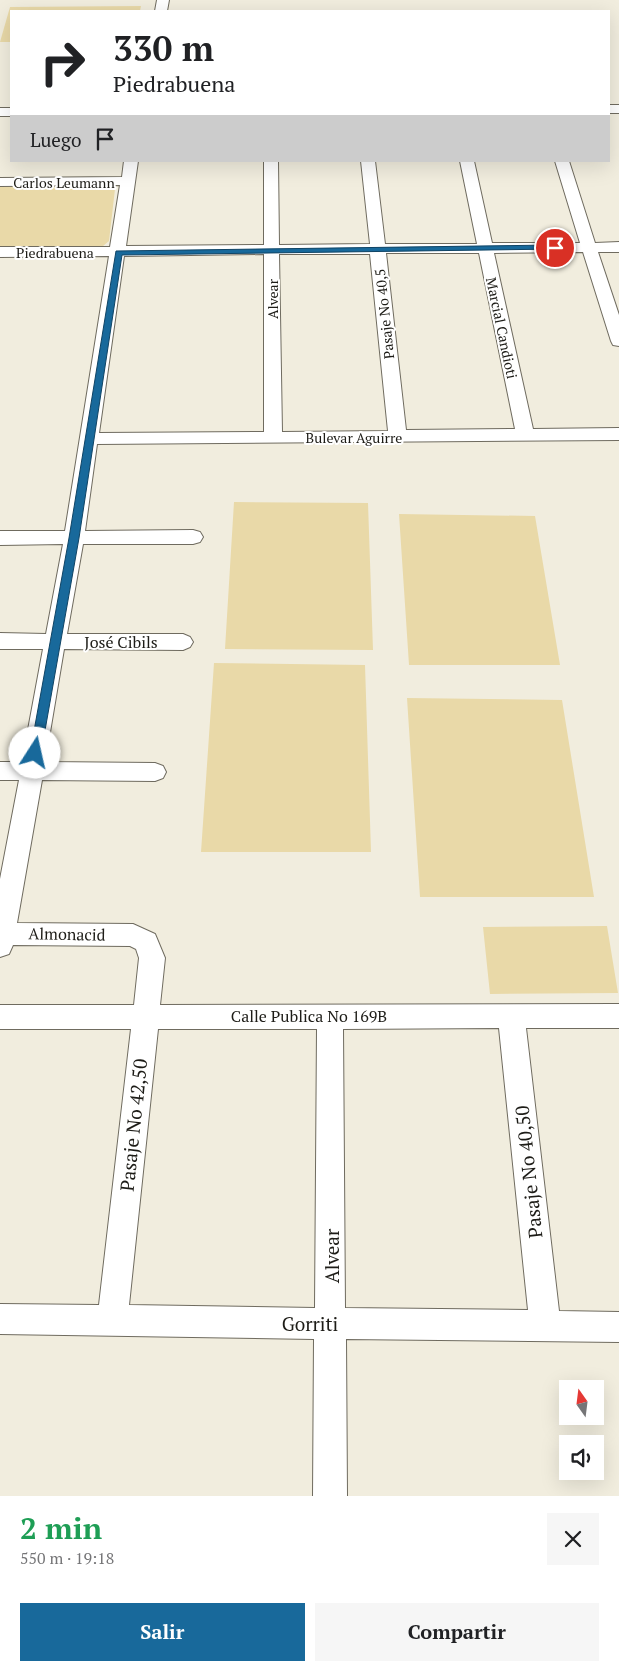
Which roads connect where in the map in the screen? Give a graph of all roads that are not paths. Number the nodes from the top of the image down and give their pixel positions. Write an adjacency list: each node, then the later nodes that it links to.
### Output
1 (131, 162): 6 (street)
2 (271, 162): 12 (street, Alvear)
3 (368, 162): 11 (street, Pasaje No 40,5)
4 (467, 162): 9 (street, Marcial Candioti)
5 (562, 162): 10 (street)
6 (128, 181): 7 (street, Carlos Leumann); 14 (street)
7 (0, 182)
8 (619, 247): 10 (street, Piedrabuena)
9 (486, 248): 10 (street, Piedrabuena); 11 (street, Piedrabuena); 17 (street, Marcial Candioti)
10 (590, 248): 15 (street)
11 (377, 250): 12 (street, Piedrabuena); 18 (street, Pasaje No 40,5)
12 (272, 251): 14 (street, Piedrabuena); 19 (street, Alvear)
13 (0, 252): 14 (street, Piedrabuena)
14 (119, 252): 20 (street)
15 (619, 341)
16 (619, 434): 17 (street, Bulevar Aguirre)
17 (525, 435): 18 (street, Bulevar Aguirre)
18 (398, 436): 19 (street, Bulevar Aguirre)
19 (272, 437): 20 (street, Bulevar Aguirre)
20 (89, 439): 23 (street)
21 (193, 537): 23 (street)
22 (0, 538): 23 (street)
23 (74, 538): 25 (street)
24 (0, 641): 25 (street, José Cibils)
25 (56, 641): 26 (street, José Cibils); 28 (street)
26 (183, 642)
27 (0, 771): 28 (street)
28 (32, 771): 29 (street); 31 (street)
29 (155, 772)
30 (133, 935): 31 (street, Almonacid); 32 (street, Pasaje No 42,50)
31 (1, 938)
32 (144, 1016): 33 (street, Calle Publica No 169B); 36 (street, Calle Publica No 169B); 38 (street, Pasaje No 42,50)
33 (330, 1016): 34 (street, Calle Publica No 169B); 39 (street, Alvear)
34 (511, 1016): 35 (street, Calle Publica No 169B); 41 (street, Pasaje No 40,50)
35 (619, 1016)
36 (0, 1017)
37 (0, 1319): 38 (street, Gorriti)
38 (112, 1322): 39 (street, Gorriti)
39 (332, 1322): 41 (street, Gorriti); 42 (street, Alvear)
40 (619, 1327): 41 (street, Gorriti)
41 (545, 1328)
42 (330, 1496)

